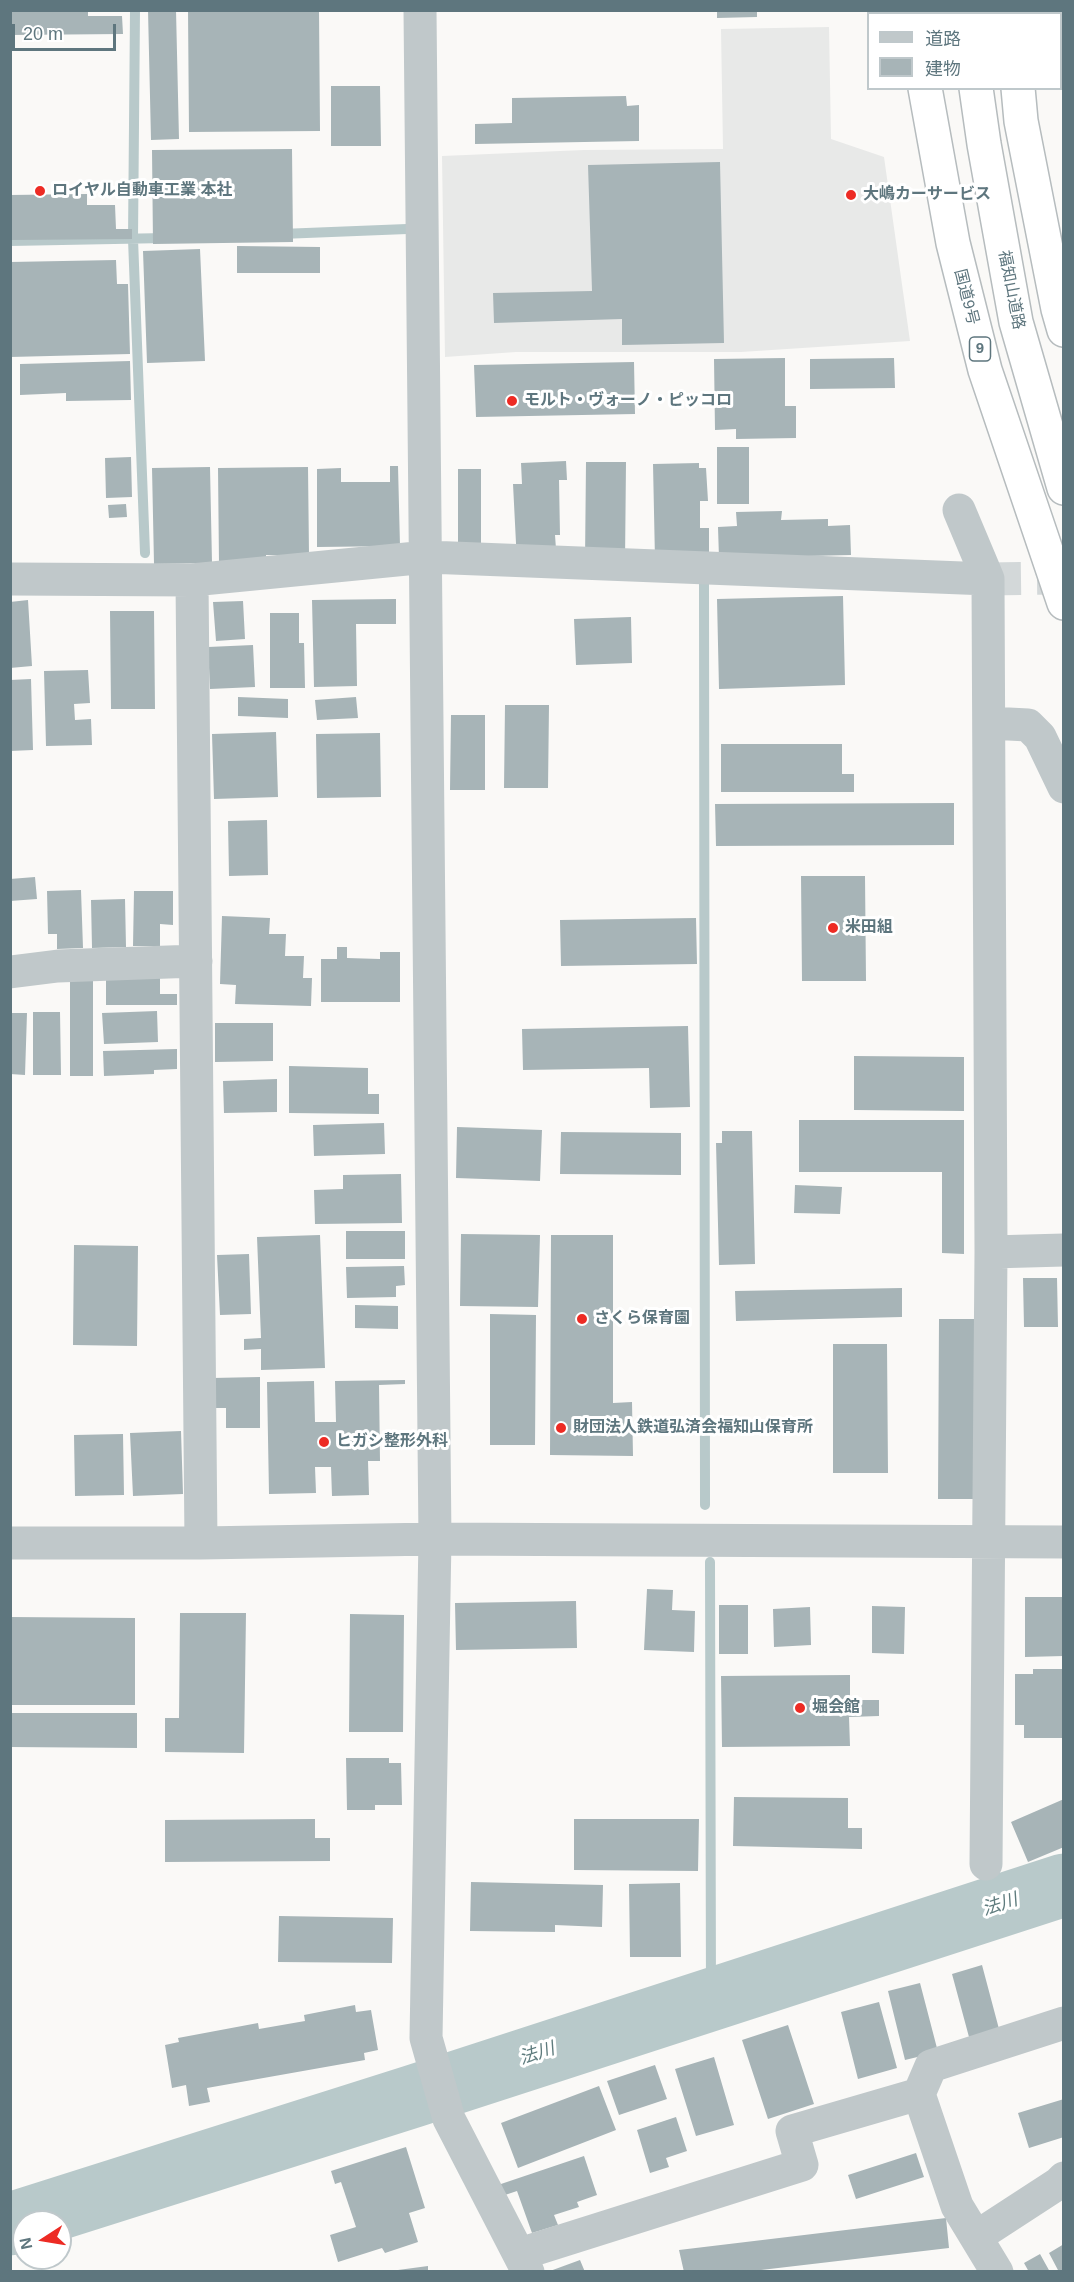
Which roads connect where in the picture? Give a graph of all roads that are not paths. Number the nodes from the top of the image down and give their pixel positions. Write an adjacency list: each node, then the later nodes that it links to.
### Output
1 (420, 10): 10 (street)
2 (1062, 19): 3 (highway)
3 (1064, 37)
4 (925, 90): 14 (highway, 国道9号 / 9)
5 (976, 90): 8 (highway, 福知山道路)
6 (1018, 90): 7 (highway)
7 (1064, 330)
8 (1064, 488)
9 (959, 510): 12 (street)
10 (427, 557): 12 (street); 13 (street); 21 (street)
11 (10, 579): 13 (street)
12 (987, 579): 15 (street)
13 (192, 580): 17 (street)
14 (1064, 603)
15 (989, 723): 16 (street); 20 (street)
16 (1064, 787)
17 (196, 961): 18 (street); 25 (street)
18 (10, 972)
19 (1064, 1250): 20 (street)
20 (991, 1252): 22 (street)
21 (435, 1539): 22 (street); 25 (street); 31 (street)
22 (988, 1541): 23 (street); 26 (street)
23 (1064, 1542)
24 (10, 1543): 25 (street)
25 (201, 1543)
26 (986, 1864)
27 (1064, 2023): 28 (street)
28 (919, 2094): 30 (street); 31 (street)
29 (1064, 2178): 30 (street)
30 (976, 2237): 32 (street)
31 (524, 2263)
32 (997, 2271)

